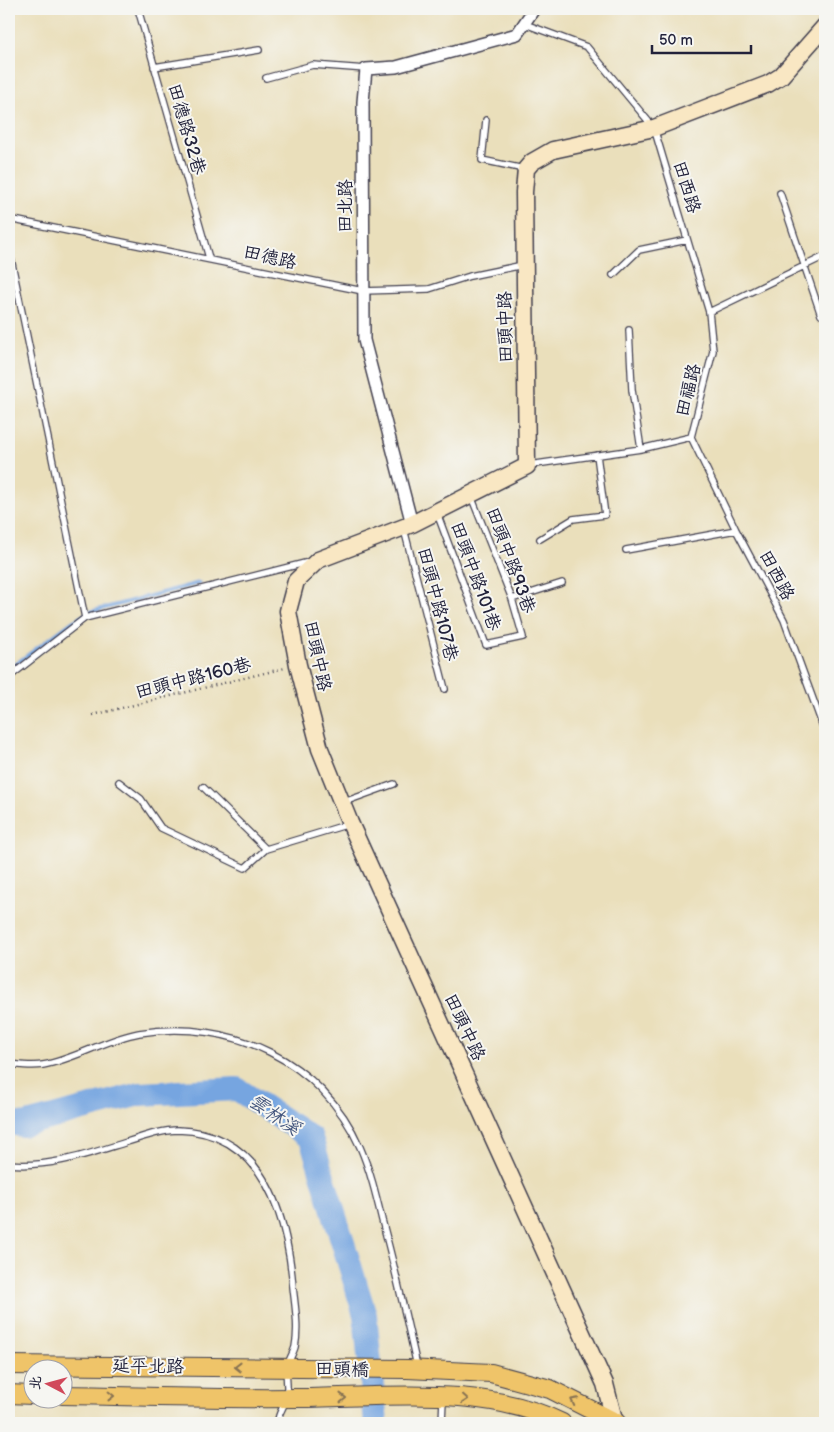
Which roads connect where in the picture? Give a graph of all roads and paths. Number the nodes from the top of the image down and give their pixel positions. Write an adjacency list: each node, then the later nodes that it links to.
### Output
1 (138, 9): 6 (lane, 田德路32巷)
2 (534, 9): 3 (street)
3 (525, 24): 7 (street); 10 (lane)
4 (825, 26): 10 (street)
5 (259, 50): 6 (lane)
6 (154, 67): 17 (lane, 田德路32巷)
7 (366, 69): 8 (lane); 21 (street, 田北路)
8 (266, 78)
9 (486, 120): 11 (lane)
10 (654, 128): 11 (street); 14 (lane, 田西路)
11 (526, 169): 18 (street, 田頭中路)
12 (780, 193): 19 (lane)
13 (9, 218): 17 (lane, 田德路)
14 (687, 240): 20 (lane); 22 (lane, 田西路)
15 (9, 249): 38 (lane)
16 (825, 256): 19 (lane)
17 (209, 258): 21 (lane, 田德路)
18 (525, 265): 21 (lane, 田德路); 28 (street, 田頭中路)
19 (804, 265): 22 (lane); 23 (lane)
20 (613, 274)
21 (363, 291): 31 (street, 田北路)
22 (709, 312): 25 (lane, 田福路)
23 (821, 314)
24 (629, 330): 26 (lane)
25 (691, 437): 26 (lane, 田福路); 32 (lane, 田西路)
26 (641, 449): 27 (lane, 田福路)
27 (597, 455): 28 (lane, 田福路); 33 (lane)
28 (527, 466): 29 (street, 田頭中路)
29 (470, 494): 30 (street, 田頭中路); 37 (lane, 田頭中路93巷)
30 (436, 511): 31 (street, 田頭中路); 39 (lane, 田頭中路101巷)
31 (408, 525): 35 (street, 田頭中路); 42 (lane, 田頭中路107巷)
32 (736, 530): 34 (lane); 44 (lane, 田西路)
33 (540, 539)
34 (626, 550)
35 (318, 560): 38 (lane); 40 (street, 田頭中路)
36 (562, 583): 37 (lane)
37 (512, 598): 39 (lane, 田頭中路93巷)
38 (85, 618): 41 (lane)
39 (522, 637)
40 (298, 665): 43 (path, 田頭中路160巷); 48 (street, 田頭中路)
41 (9, 677)
42 (445, 689)
43 (93, 715)
44 (825, 732)
45 (119, 782): 50 (lane)
46 (394, 784): 48 (lane)
47 (202, 787): 50 (lane)
48 (342, 802): 49 (street, 田頭中路)
49 (350, 823): 50 (lane); 61 (street, 田頭中路)
50 (266, 849)
51 (9, 1064): 55 (lane)
52 (9, 1164): 54 (lane)
53 (9, 1365): 54 (main road, 延平北路, one-way to 53)
54 (287, 1368): 55 (main road, 田頭橋); 60 (lane)
55 (418, 1370): 61 (main road, one-way to 55)
56 (9, 1394): 57 (main road)
57 (22, 1395)
58 (72, 1395): 60 (main road, 延平北路, one-way to 60)
59 (444, 1397): 60 (main road, 田頭橋, one-way to 59); 63 (lane); 64 (main road, one-way to 64)
60 (290, 1398): 62 (lane)
61 (616, 1422)
62 (278, 1423)
63 (442, 1423)
64 (562, 1423)

